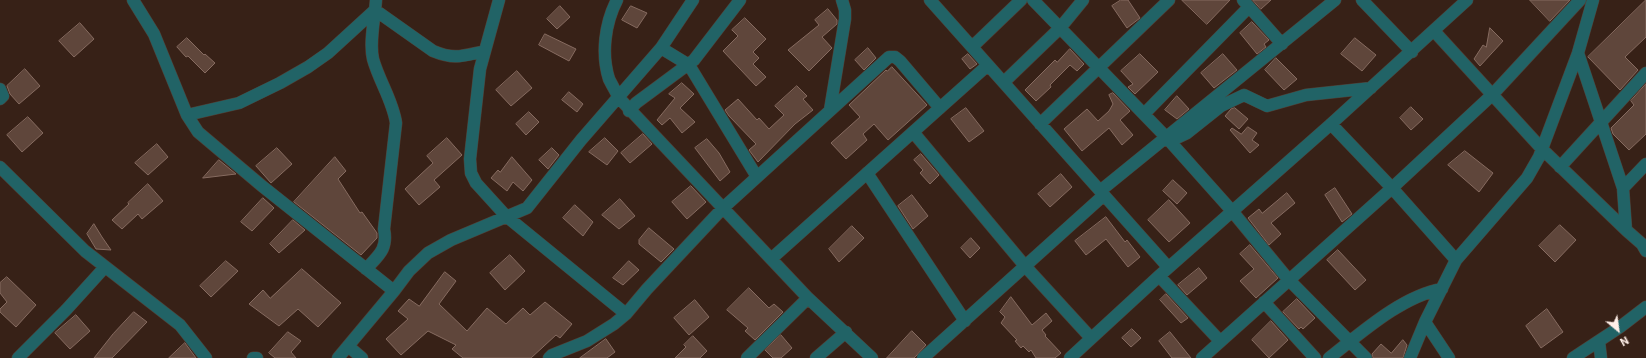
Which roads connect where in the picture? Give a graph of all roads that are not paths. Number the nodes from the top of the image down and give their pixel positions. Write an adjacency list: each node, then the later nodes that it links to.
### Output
1 (133, 0): 41 (street)
2 (499, 0): 24 (street)
3 (617, 0): 35 (street)
4 (740, 0): 27 (street)
5 (842, 0): 38 (street)
6 (930, 0): 22 (street)
7 (1021, 0): 22 (street)
8 (1033, 0): 19 (street)
9 (1083, 0): 19 (street)
10 (1168, 0): 29 (street)
11 (1336, 0): 21 (street)
12 (1362, 0): 25 (street)
13 (1467, 0): 20 (street)
14 (1580, 0): 34 (street)
15 (1593, 0): 26 (street)
16 (689, 2): 23 (street)
17 (376, 3): 24 (street); 41 (street); 66 (street)
18 (1246, 4): 21 (street); 40 (street)
19 (1060, 28): 29 (street); 31 (street)
20 (1434, 31): 25 (street); 34 (street)
21 (1282, 44): 46 (street)
22 (972, 47): 28 (street)
23 (661, 48): 27 (street); 35 (street)
24 (485, 51): 58 (street)
25 (1412, 52): 32 (street)
26 (1578, 53): 42 (street); 47 (street)
27 (688, 65): 39 (street); 52 (street)
28 (988, 65): 31 (street); 37 (street)
29 (1098, 67): 40 (street); 43 (street)
30 (1646, 73): 42 (street)
31 (1004, 82): 43 (street)
32 (1371, 88): 44 (street); 46 (street)
33 (0, 89): 36 (street)
34 (1492, 95): 47 (street); 53 (street)
35 (619, 98): 39 (street); 58 (street)
36 (0, 99)
37 (940, 108): 38 (street); 45 (street)
38 (830, 110): 52 (street)
39 (629, 111): 56 (street)
40 (1144, 114): 46 (street)
41 (187, 116): 66 (street)
42 (1601, 122): 50 (street); 54 (street)
43 (1040, 124): 55 (street)
44 (1331, 124): 53 (street); 57 (street)
45 (914, 132): 51 (street); 63 (street)
46 (1168, 139): 55 (street); 57 (street)
47 (1542, 149): 50 (street); 62 (street)
48 (1646, 164): 54 (street)
49 (0, 167): 64 (street)
50 (1560, 167): 59 (street)
51 (867, 173): 61 (street); 75 (street)
52 (757, 177): 56 (street)
53 (1392, 188): 62 (street); 68 (street)
54 (1623, 188): 59 (street)
55 (1102, 193): 63 (street); 65 (street)
56 (723, 208): 61 (street); 74 (street)
57 (1232, 211): 65 (street); 68 (street)
58 (506, 216): 70 (street); 74 (street)
59 (1626, 230): 60 (street)
60 (1645, 246)
61 (771, 259): 71 (street)
62 (1456, 260): 69 (street)
63 (1025, 266): 75 (street); 78 (street)
64 (105, 267): 83 (street); 84 (street)
65 (1168, 268): 67 (street)
66 (366, 269): 70 (street)
67 (1159, 276): 78 (street); 79 (street)
68 (1288, 279): 72 (street); 80 (street)
69 (1442, 289): 76 (street); 80 (street)
70 (394, 291): 82 (street)
71 (808, 298): 77 (street); 90 (street)
72 (1264, 302): 79 (street); 96 (street)
73 (1646, 307): 81 (street)
74 (626, 314): 89 (street)
75 (965, 321): 93 (street)
76 (1425, 322): 99 (street); 100 (street)
77 (846, 332): 91 (street); 92 (street)
78 (1091, 338): 94 (street)
79 (1220, 341): 95 (street)
80 (1350, 341): 97 (street); 98 (street)
81 (1599, 341): 101 (street); 102 (street)
82 (348, 346): 87 (street); 88 (street)
83 (18, 358)
84 (206, 358)
85 (253, 358): 86 (street)
86 (257, 358)
87 (338, 358)
88 (362, 358)
89 (549, 358)
90 (747, 358)
91 (816, 358)
92 (872, 358)
93 (923, 358)
94 (1070, 358)
95 (1202, 358)
96 (1315, 358)
97 (1328, 358)
98 (1366, 358)
99 (1410, 358)
100 (1449, 358)
101 (1573, 358)
102 (1601, 358)

